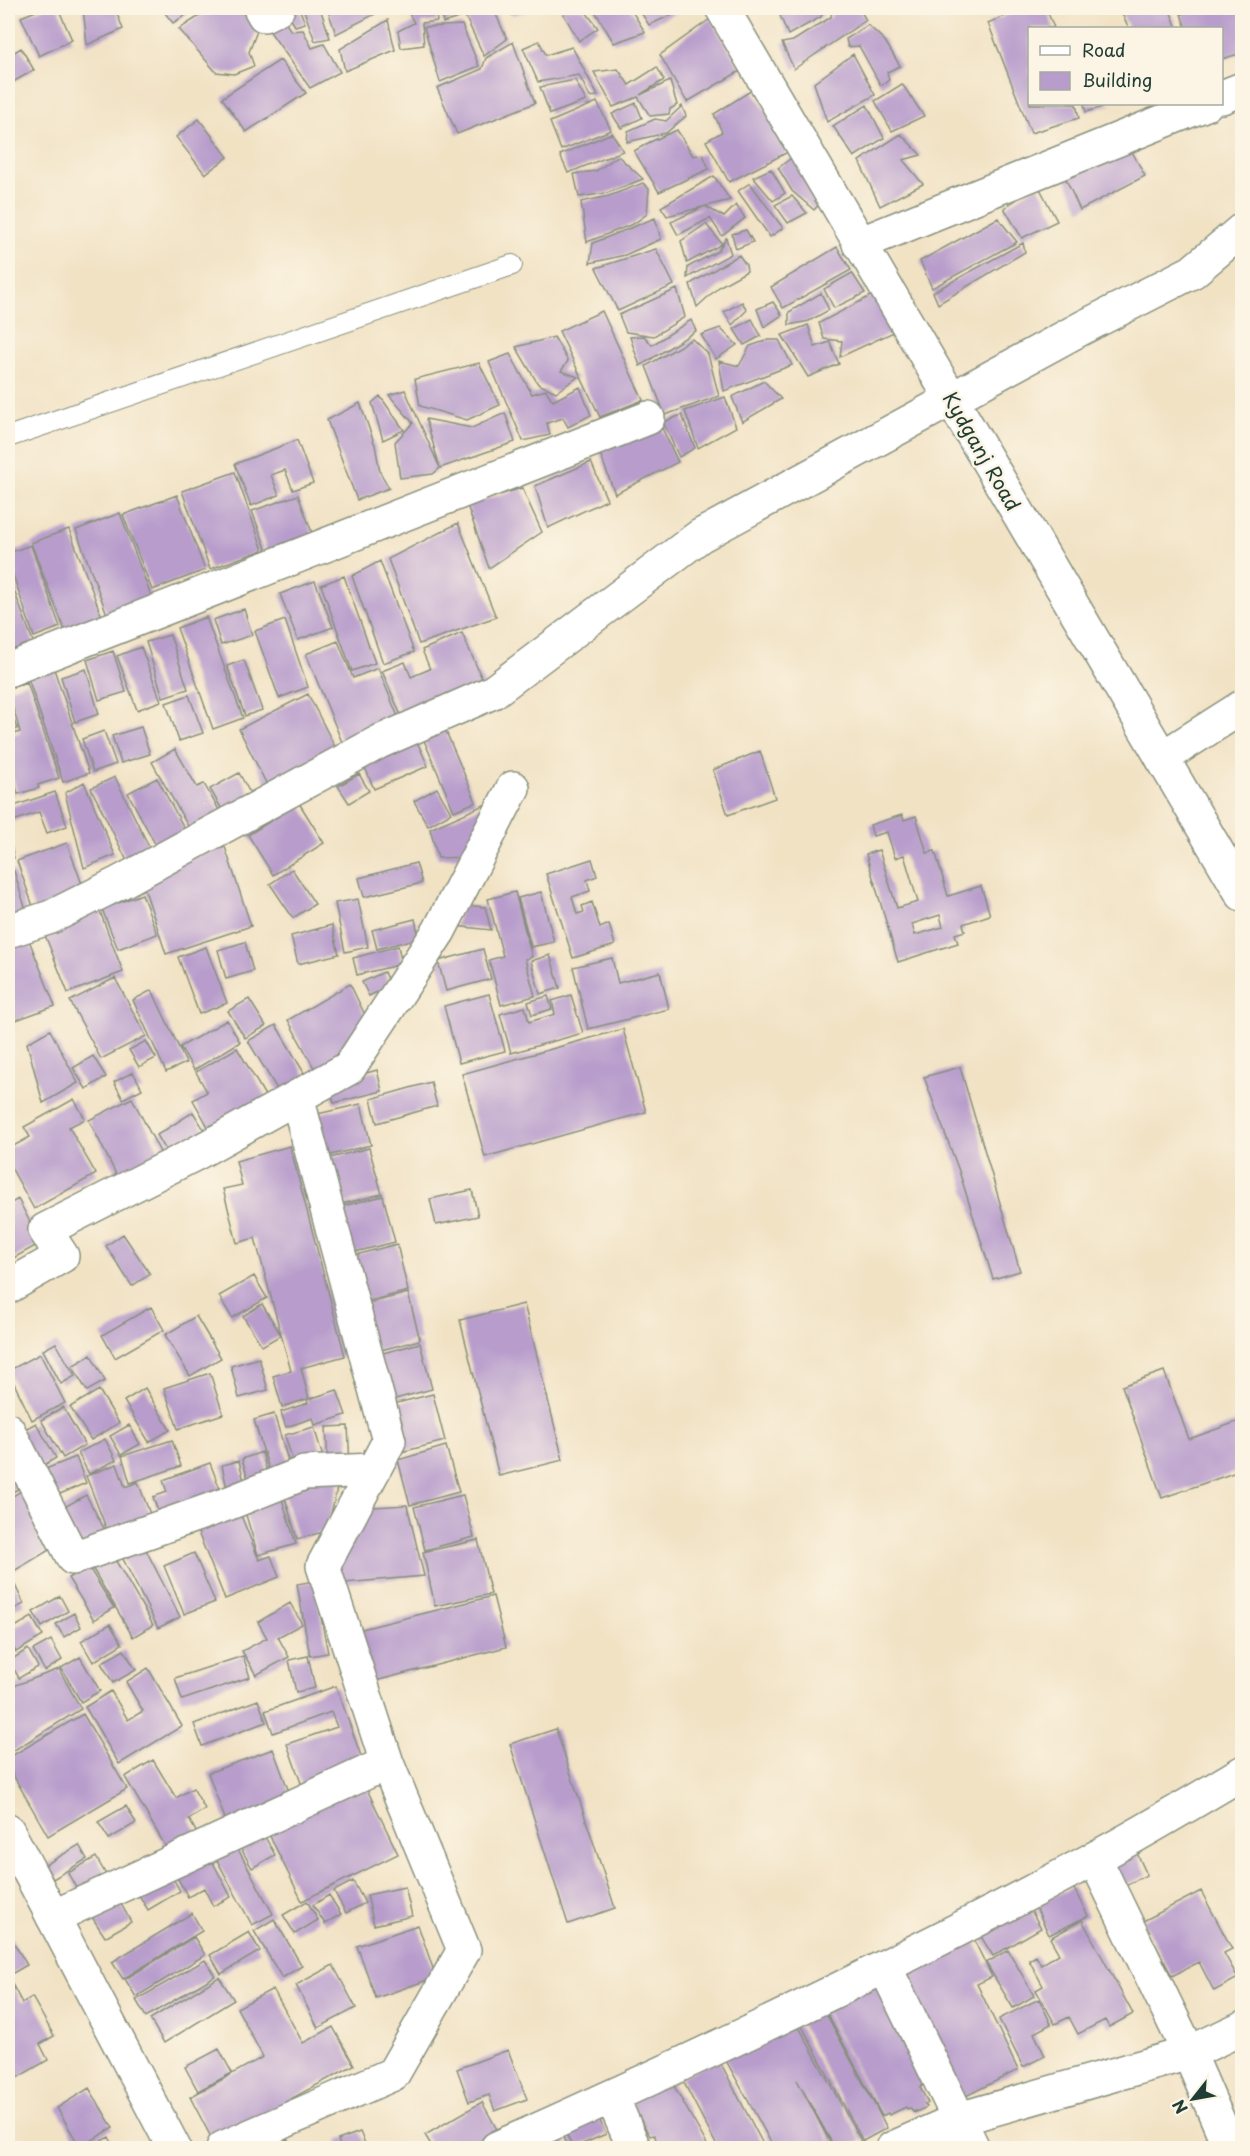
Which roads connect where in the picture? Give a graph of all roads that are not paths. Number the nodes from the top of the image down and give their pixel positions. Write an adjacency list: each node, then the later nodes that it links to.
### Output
1 (260, 8): 2 (street)
2 (278, 8)
3 (722, 8): 8 (street, Kydganj Road)
4 (1242, 89): 5 (street)
5 (1223, 96)
6 (1204, 105): 8 (street)
7 (1242, 230): 10 (street)
8 (859, 244): 10 (street, Kydganj Road)
9 (512, 265): 12 (lane)
10 (951, 400): 15 (street, Kydganj Road); 18 (street)
11 (648, 418): 13 (street)
12 (8, 437)
13 (8, 670)
14 (1242, 707): 15 (street)
15 (1162, 758): 17 (street, Kydganj Road)
16 (513, 788): 19 (street)
17 (1242, 894)
18 (8, 931)
19 (297, 1097): 20 (street); 22 (street)
20 (8, 1287)
21 (8, 1430): 22 (street)
22 (374, 1470): 23 (street)
23 (387, 1763): 27 (street); 34 (street)
24 (1242, 1773): 26 (street)
25 (8, 1831): 27 (street)
26 (1095, 1859): 28 (street); 30 (street)
27 (53, 1917): 33 (street)
28 (885, 1967): 31 (street); 32 (street)
29 (1242, 2028): 30 (street)
30 (1189, 2053): 32 (street); 39 (street)
31 (612, 2097): 35 (street); 36 (street)
32 (959, 2119): 37 (street); 38 (street)
33 (174, 2148)
34 (223, 2148)
35 (497, 2148)
36 (634, 2148)
37 (893, 2148)
38 (973, 2148)
39 (1230, 2148)

